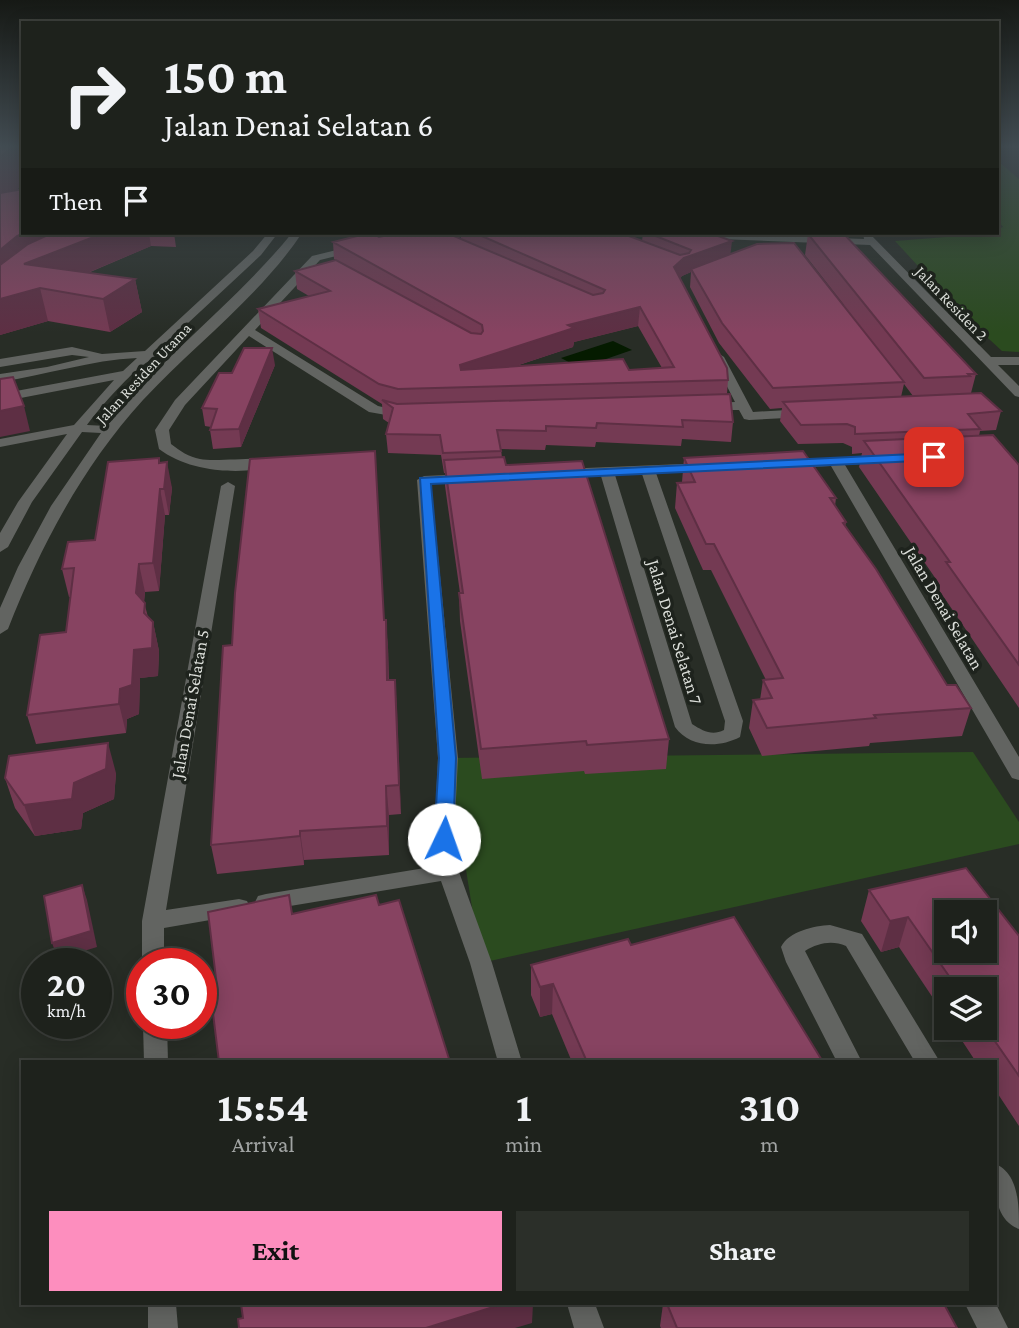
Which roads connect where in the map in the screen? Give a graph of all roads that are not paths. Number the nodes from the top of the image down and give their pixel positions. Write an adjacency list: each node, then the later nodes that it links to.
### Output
1 (271, 235): 13 (street, Jalan Residen Utama)
2 (295, 235): 15 (street, Jalan Residen Utama)
3 (685, 235): 5 (street)
4 (866, 235): 6 (street, Jalan Residen 2)
5 (763, 239): 6 (street); 9 (street)
6 (873, 242): 10 (street, Jalan Residen 2)
7 (369, 244): 11 (street)
8 (804, 251): 10 (street)
9 (764, 252)
10 (883, 253): 17 (street, Jalan Residen 2)
11 (249, 331): 26 (street); 32 (street)
12 (712, 347): 23 (street)
13 (150, 353): 14 (street); 15 (street); 19 (street, Jalan Residen Utama)
14 (106, 356): 18 (street); 20 (street)
15 (178, 357): 27 (street, Jalan Residen Utama)
16 (1019, 360): 17 (street)
17 (988, 361): 21 (street, Jalan Residen 2)
18 (0, 362)
19 (127, 374): 22 (street); 28 (street, Jalan Residen Utama)
20 (0, 378)
21 (1019, 393)
22 (0, 398)
23 (744, 406): 24 (street); 25 (street)
24 (694, 407)
25 (819, 413)
26 (411, 416)
27 (111, 430): 28 (street); 42 (street, Jalan Residen Utama)
28 (75, 433): 29 (street); 30 (street); 41 (street, Jalan Residen Utama)
29 (0, 443)
30 (0, 450)
31 (902, 458): 33 (street)
32 (289, 462)
33 (836, 462): 34 (street); 43 (street, Jalan Denai Selatan)
34 (782, 464)
35 (728, 466): 36 (street)
36 (647, 469): 37 (street); 37 (street, Jalan Denai Selatan 7)
37 (607, 471): 38 (street)
38 (542, 474)
39 (477, 478): 44 (street)
40 (228, 486): 45 (street, Jalan Denai Selatan 5)
41 (0, 547)
42 (0, 629)
43 (1016, 763)
44 (447, 872): 45 (street); 49 (street)
45 (153, 921): 46 (street, Jalan Denai Selatan 5)
46 (153, 948)
47 (155, 1039): 48 (street)
48 (156, 1060)
49 (509, 1060)
50 (849, 1060): 51 (street)
51 (927, 1060)
52 (997, 1179): 53 (street)
53 (1019, 1216)
54 (162, 1305): 57 (street)
55 (582, 1305): 58 (street)
56 (981, 1305): 59 (street)
57 (163, 1328)
58 (589, 1328)
59 (993, 1328)

